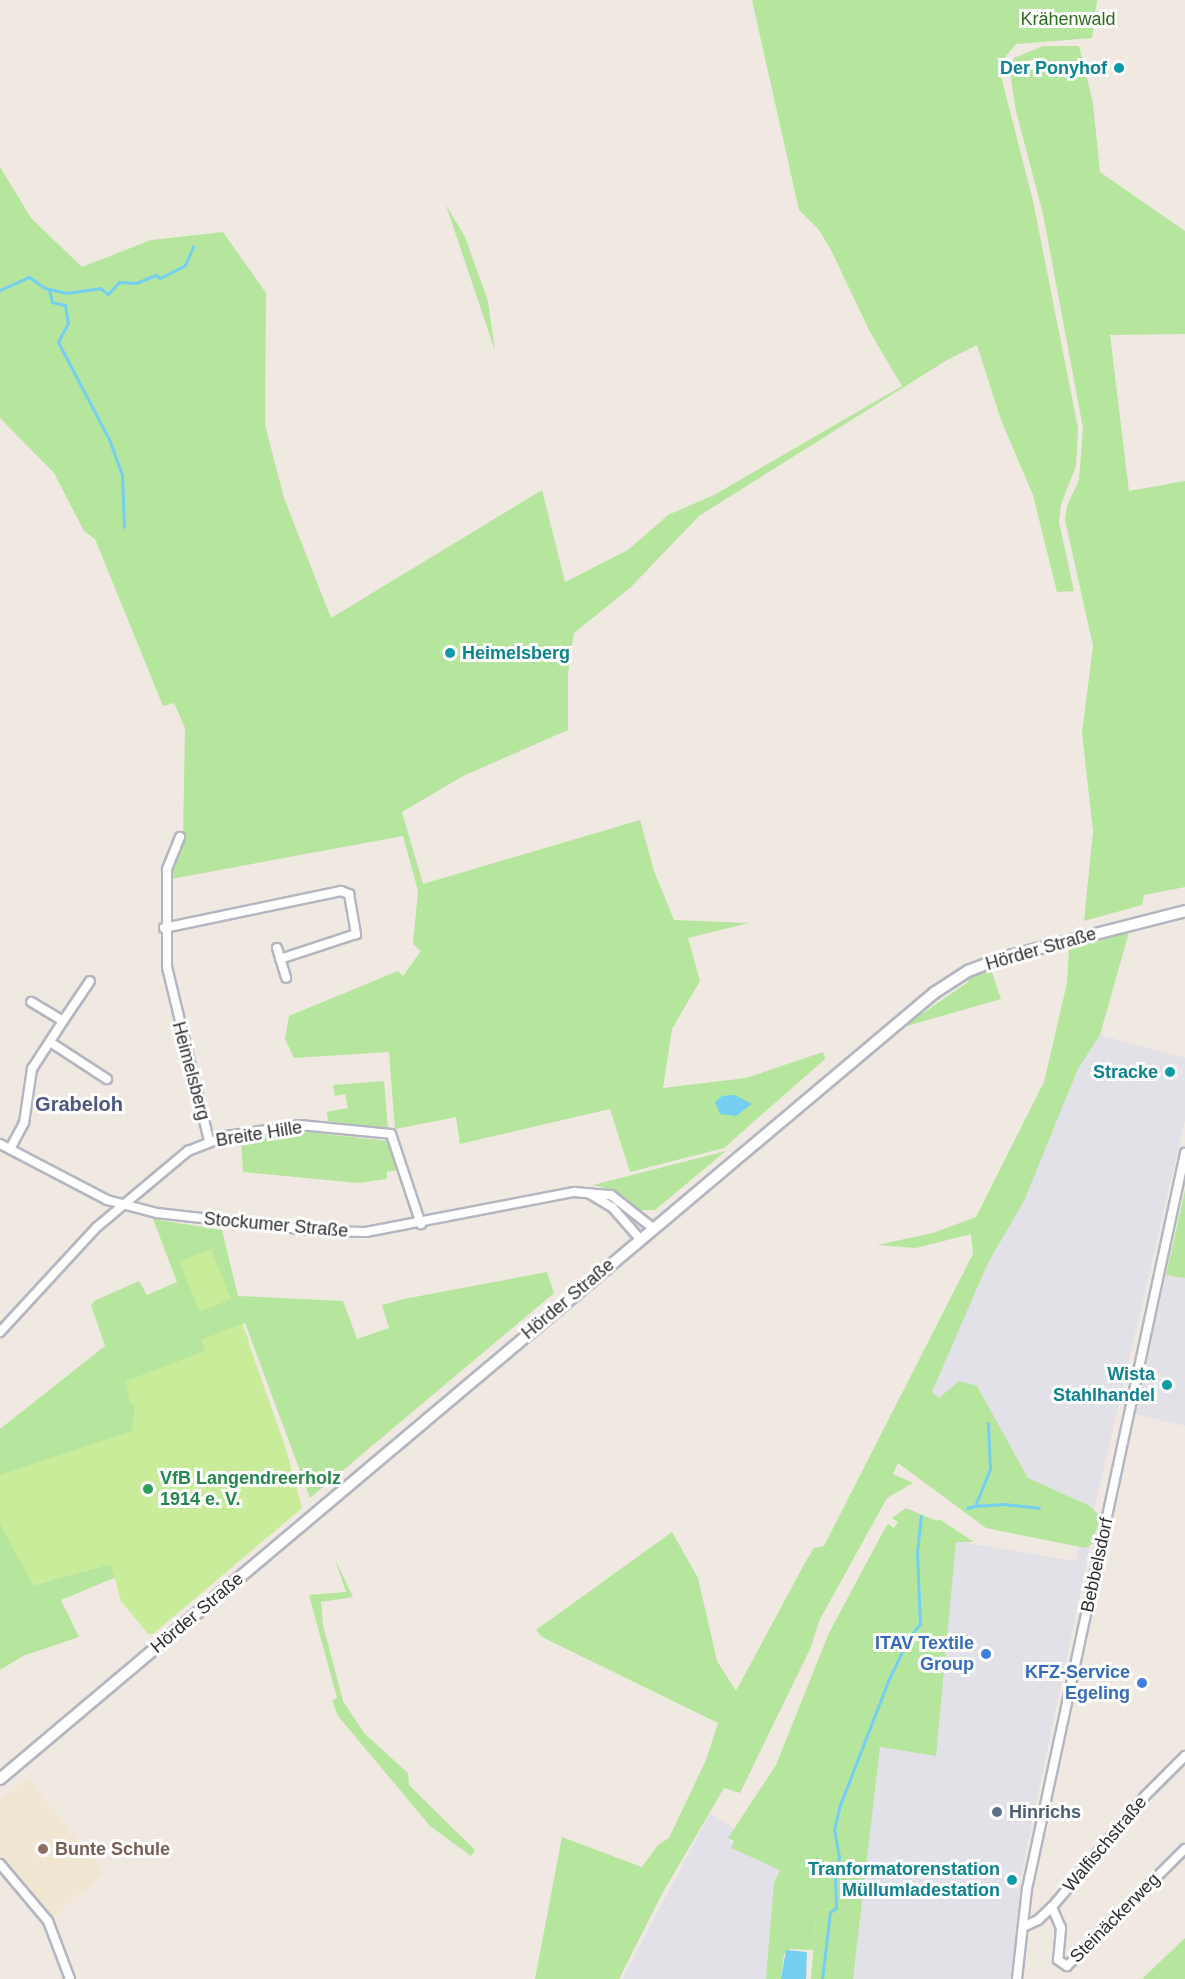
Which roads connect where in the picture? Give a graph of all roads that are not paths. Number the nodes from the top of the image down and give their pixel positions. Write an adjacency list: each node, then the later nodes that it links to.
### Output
1 (180, 837): 3 (street, Heimelsberg)
2 (1185, 910): 19 (main road, Hörder Straße)
3 (164, 928): 5 (street); 12 (street, Heimelsberg)
4 (277, 948): 5 (street)
5 (280, 959): 6 (street)
6 (285, 978)
7 (90, 981): 9 (street)
8 (31, 1002): 9 (street)
9 (63, 1021): 10 (street)
10 (50, 1042): 11 (street); 14 (street)
11 (107, 1079)
12 (209, 1141): 17 (street, Breite Hille); 18 (street, Breite Hille)
13 (0, 1144): 14 (street, Stockumer Straße)
14 (10, 1149): 17 (street, Stockumer Straße)
15 (1185, 1153): 27 (street, Bebbelsdorf)
16 (588, 1193): 18 (street, Stockumer Straße); 19 (street, Stockumer Straße); 20 (street)
17 (124, 1206): 18 (street, Stockumer Straße); 21 (street, Breite Hille)
18 (421, 1224)
19 (653, 1228): 20 (main road, Hörder Straße)
20 (640, 1239): 23 (main road, Hörder Straße)
21 (0, 1332)
22 (1185, 1756): 26 (street, Walfischstraße)
23 (0, 1779)
24 (1185, 1849): 26 (street, Steinäckerweg)
25 (0, 1864): 28 (street)
26 (1052, 1907): 27 (street, Walfischstraße)
27 (1023, 1927): 29 (street, Bebbelsdorf)
28 (70, 1979)
29 (1017, 1979)

